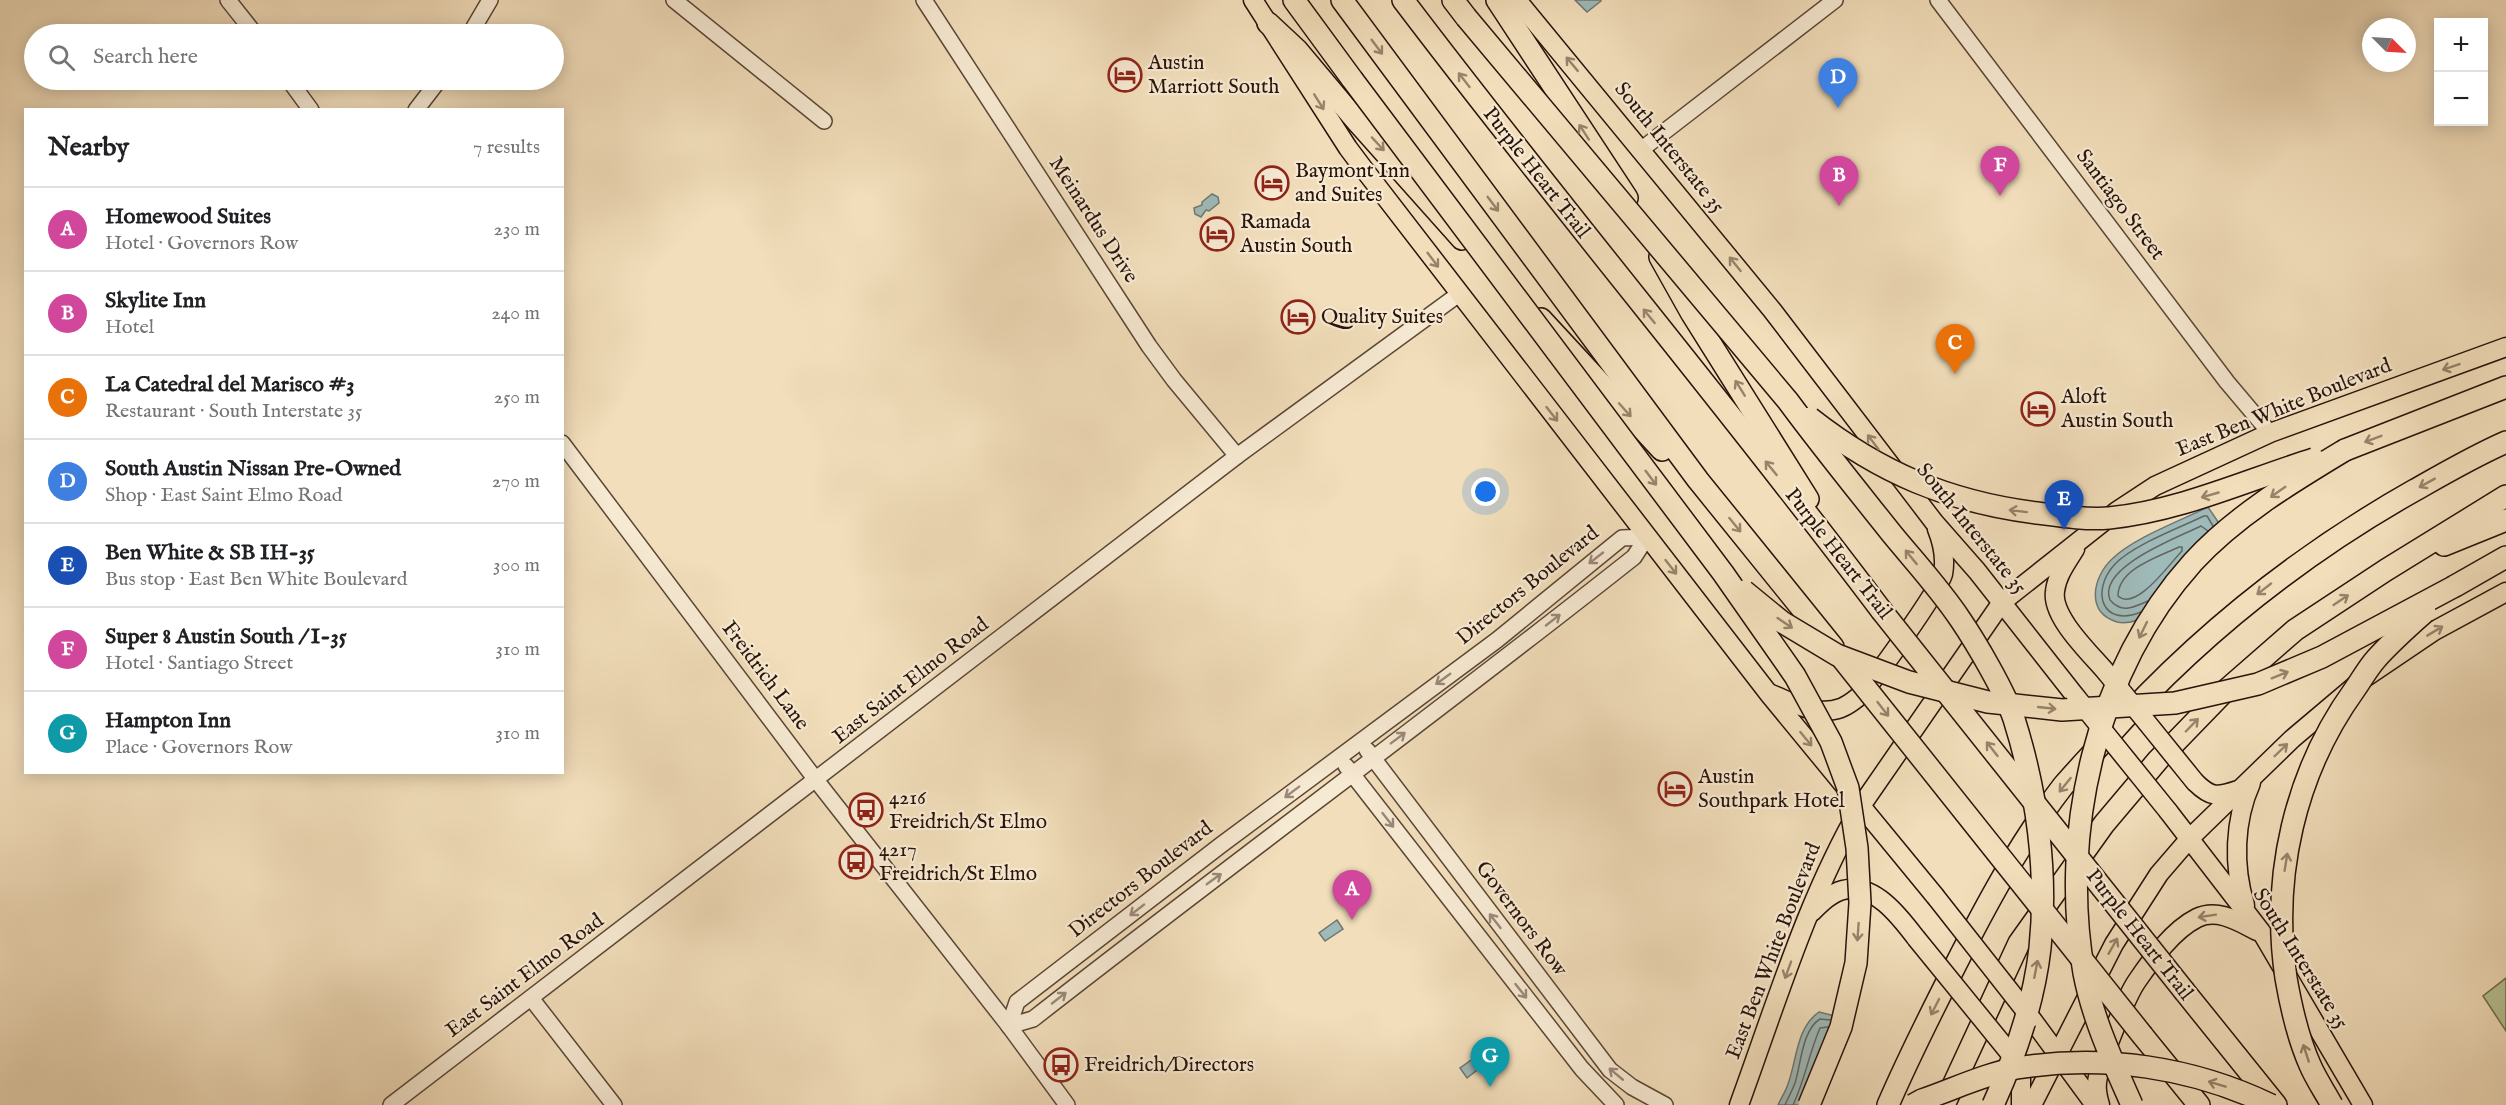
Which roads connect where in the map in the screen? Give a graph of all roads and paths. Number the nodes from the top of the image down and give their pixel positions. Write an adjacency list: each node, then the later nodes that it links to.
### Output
1 (228, 0): 15 (street)
2 (490, 0): 16 (street)
3 (674, 0): 21 (street)
4 (924, 0): 33 (street, Meinardus Drive)
5 (1253, 0): 14 (main road)
6 (1294, 0): 43 (highway, one-way to 43, bridge)
7 (1342, 0): 34 (highway, one-way to 34)
8 (1403, 0): 40 (highway, Purple Heart Trail, one-way to 8)
9 (1453, 0): 26 (highway, bridge)
10 (1497, 0): 40 (highway, one-way to 10)
11 (1517, 0): 22 (main road, South Interstate 35, one-way to 11)
12 (1835, 0): 22 (street)
13 (1938, 0): 27 (street, Santiago Street)
14 (1268, 23): 23 (main road, one-way to 23); 34 (highway, one-way to 34)
15 (247, 24)
16 (476, 24)
17 (296, 90): 19 (street)
18 (431, 90): 20 (street)
19 (310, 108)
20 (418, 108)
21 (824, 121)
22 (1642, 149): 37 (main road, South Interstate 35, one-way to 22)
23 (1459, 294): 33 (street, East Saint Elmo Road); 38 (main road, one-way to 38)
24 (2506, 347): 27 (main road, East Ben White Boulevard, one-way to 27)
25 (2506, 387): 31 (highway, one-way to 31)
26 (1788, 402): 31 (highway, one-way to 26, bridge); 77 (highway, one-way to 26, bridge)
27 (2271, 433): 39 (main road, East Ben White Boulevard)
28 (2506, 434): 32 (highway)
29 (2506, 442): 32 (highway)
30 (564, 445): 55 (street, Freidrich Lane)
31 (2345, 450): 82 (highway, one-way to 82, bridge)
32 (2478, 454): 65 (highway, one-way to 65)
33 (1237, 456): 55 (street, East Saint Elmo Road)
34 (1698, 480): 83 (highway, one-way to 83, bridge)
35 (2506, 496): 42 (highway)
36 (2506, 520): 42 (highway)
37 (1934, 522): 46 (main road, South Interstate 35); 49 (main road)
38 (1647, 537): 47 (street, Directors Boulevard, one-way to 47); 48 (street, Directors Boulevard, one-way to 38); 49 (main road, one-way to 49)
39 (2082, 537): 46 (main road, East Ben White Boulevard); 56 (main road, bridge)
40 (1834, 547): 85 (highway, Purple Heart Trail, one-way to 40, bridge)
41 (2506, 556): 44 (highway)
42 (2386, 570): 76 (highway, one-way to 42)
43 (1723, 573): 44 (highway, one-way to 44, bridge); 72 (highway, one-way to 72, bridge)
44 (2455, 586): 86 (highway, one-way to 44, bridge)
45 (2506, 592): 54 (main road, one-way to 45)
46 (2002, 602): 57 (main road, East Ben White Boulevard); 58 (main road, South Interstate 35, bridge)
47 (1497, 640): 48 (street); 50 (street, Directors Boulevard, one-way to 50)
48 (1509, 655): 52 (street, Directors Boulevard, one-way to 48)
49 (1769, 694): 57 (main road, one-way to 57)
50 (1360, 741): 51 (street, Directors Boulevard); 52 (street, Governors Row)
51 (1339, 757): 53 (street, Governors Row); 63 (street, Directors Boulevard, one-way to 63)
52 (1372, 758): 53 (street, Directors Boulevard); 70 (street, Governors Row, one-way to 52)
53 (1352, 774): 63 (street, Directors Boulevard, one-way to 53); 69 (street, Governors Row, one-way to 69)
54 (2254, 775): 56 (main road); 60 (main road)
55 (816, 780): 62 (street, East Saint Elmo Road); 63 (street, Freidrich Lane)
56 (2239, 790): 58 (main road)
57 (1861, 806): 59 (main road, East Ben White Boulevard); 64 (main road, bridge)
58 (2190, 838): 60 (main road, South Interstate 35); 64 (main road, one-way to 58)
59 (1808, 915): 71 (main road, East Ben White Boulevard, one-way to 71); 78 (main road, bridge)
60 (2249, 916): 61 (main road, South Interstate 35)
61 (2262, 933): 81 (main road, one-way to 81); 87 (main road, South Interstate 35)
62 (531, 998): 66 (street, East Saint Elmo Road); 67 (street)
63 (1009, 1026): 68 (street, Freidrich Lane)
64 (2057, 1053): 79 (main road); 80 (main road)
65 (1908, 1059): 73 (highway); 74 (highway)
66 (391, 1105)
67 (614, 1105)
68 (1067, 1105)
69 (1616, 1105)
70 (1665, 1105)
71 (1739, 1105)
72 (1809, 1105)
73 (1881, 1105)
74 (1888, 1105)
75 (1913, 1105): 84 (highway, one-way to 75, bridge)
76 (1944, 1105)
77 (1993, 1105)
78 (2022, 1105)
79 (2032, 1105)
80 (2095, 1105)
81 (2100, 1105)
82 (2132, 1105)
83 (2199, 1105)
84 (2271, 1105)
85 (2276, 1105)
86 (2332, 1105)
87 (2363, 1105)

